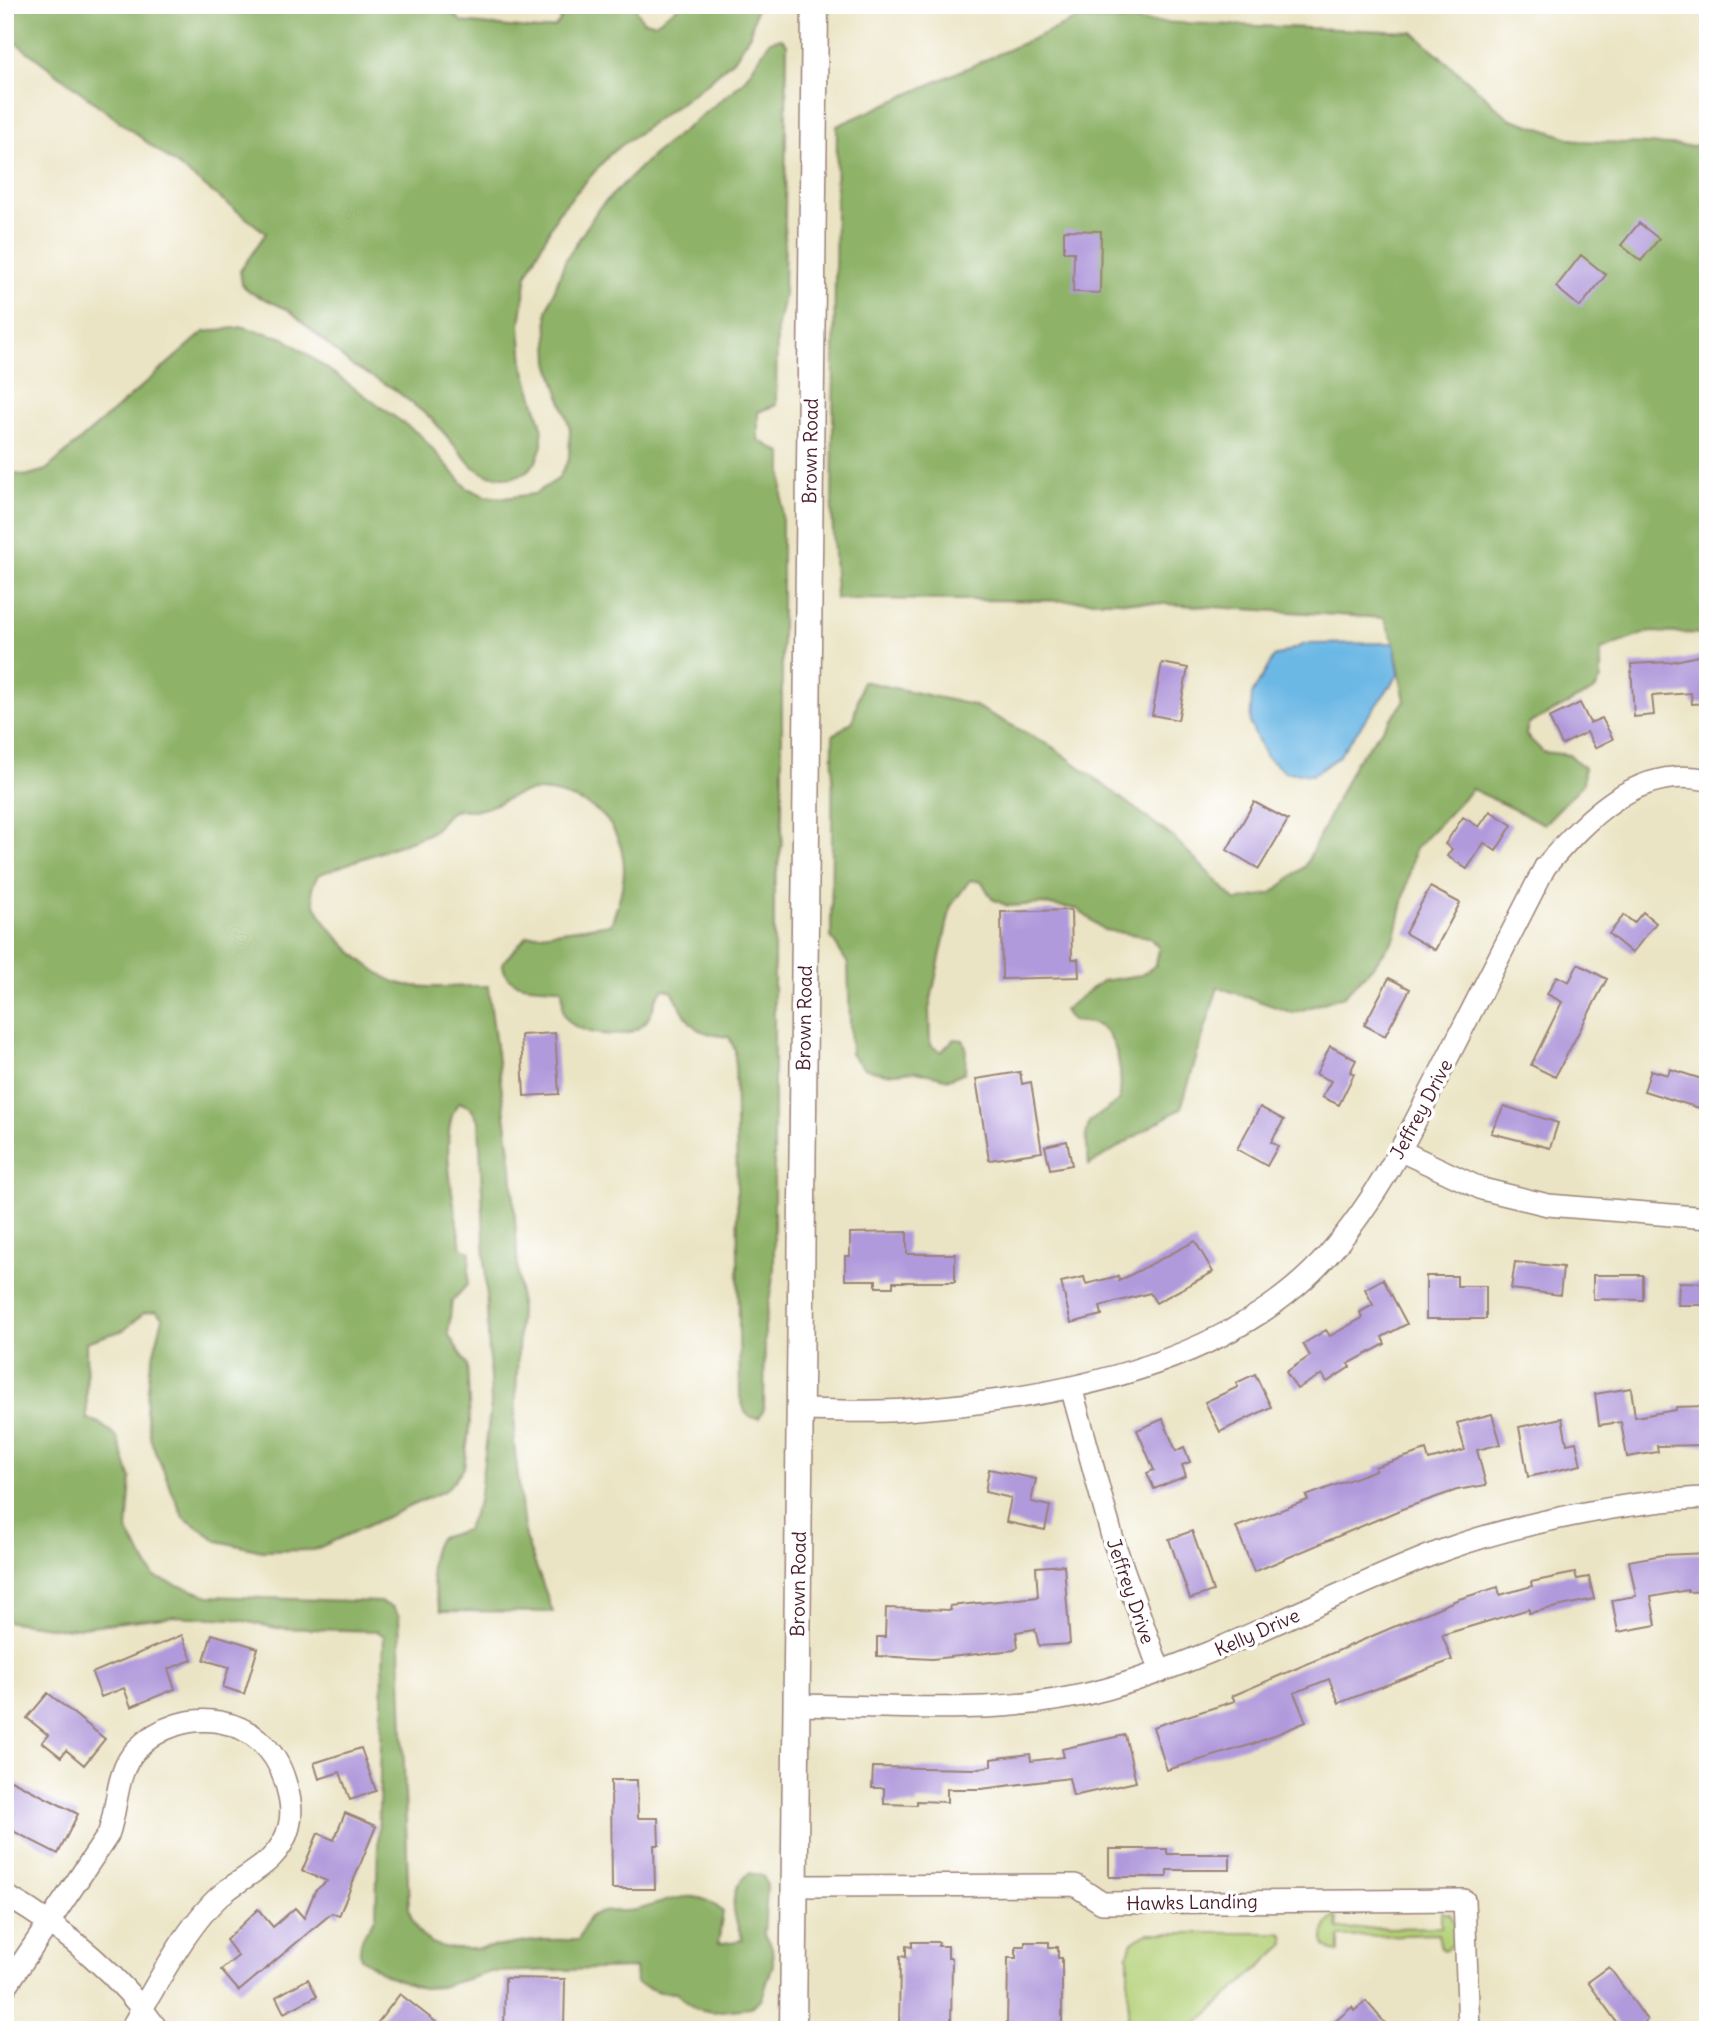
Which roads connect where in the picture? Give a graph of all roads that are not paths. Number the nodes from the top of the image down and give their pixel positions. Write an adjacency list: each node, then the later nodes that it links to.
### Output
1 (815, 5): 6 (street, Brown Road)
2 (1708, 780): 3 (street, Jeffrey Drive)
3 (1401, 1151): 4 (street); 5 (street, Jeffrey Drive)
4 (1708, 1218)
5 (1071, 1387): 6 (street, Jeffrey Drive); 8 (street, Jeffrey Drive)
6 (799, 1410): 9 (street, Brown Road)
7 (1708, 1498): 8 (street, Kelly Drive)
8 (1160, 1672): 9 (street, Kelly Drive)
9 (796, 1705): 10 (street, Brown Road)
10 (795, 1886): 17 (street, Brown Road); 18 (street, Hawks Landing)
11 (5, 1895): 12 (street)
12 (51, 1921): 13 (street); 14 (street); 14 (street)
13 (5, 1988)
14 (143, 2008): 15 (street); 16 (street)
15 (130, 2030)
16 (158, 2030)
17 (793, 2030)
18 (1469, 2030)

